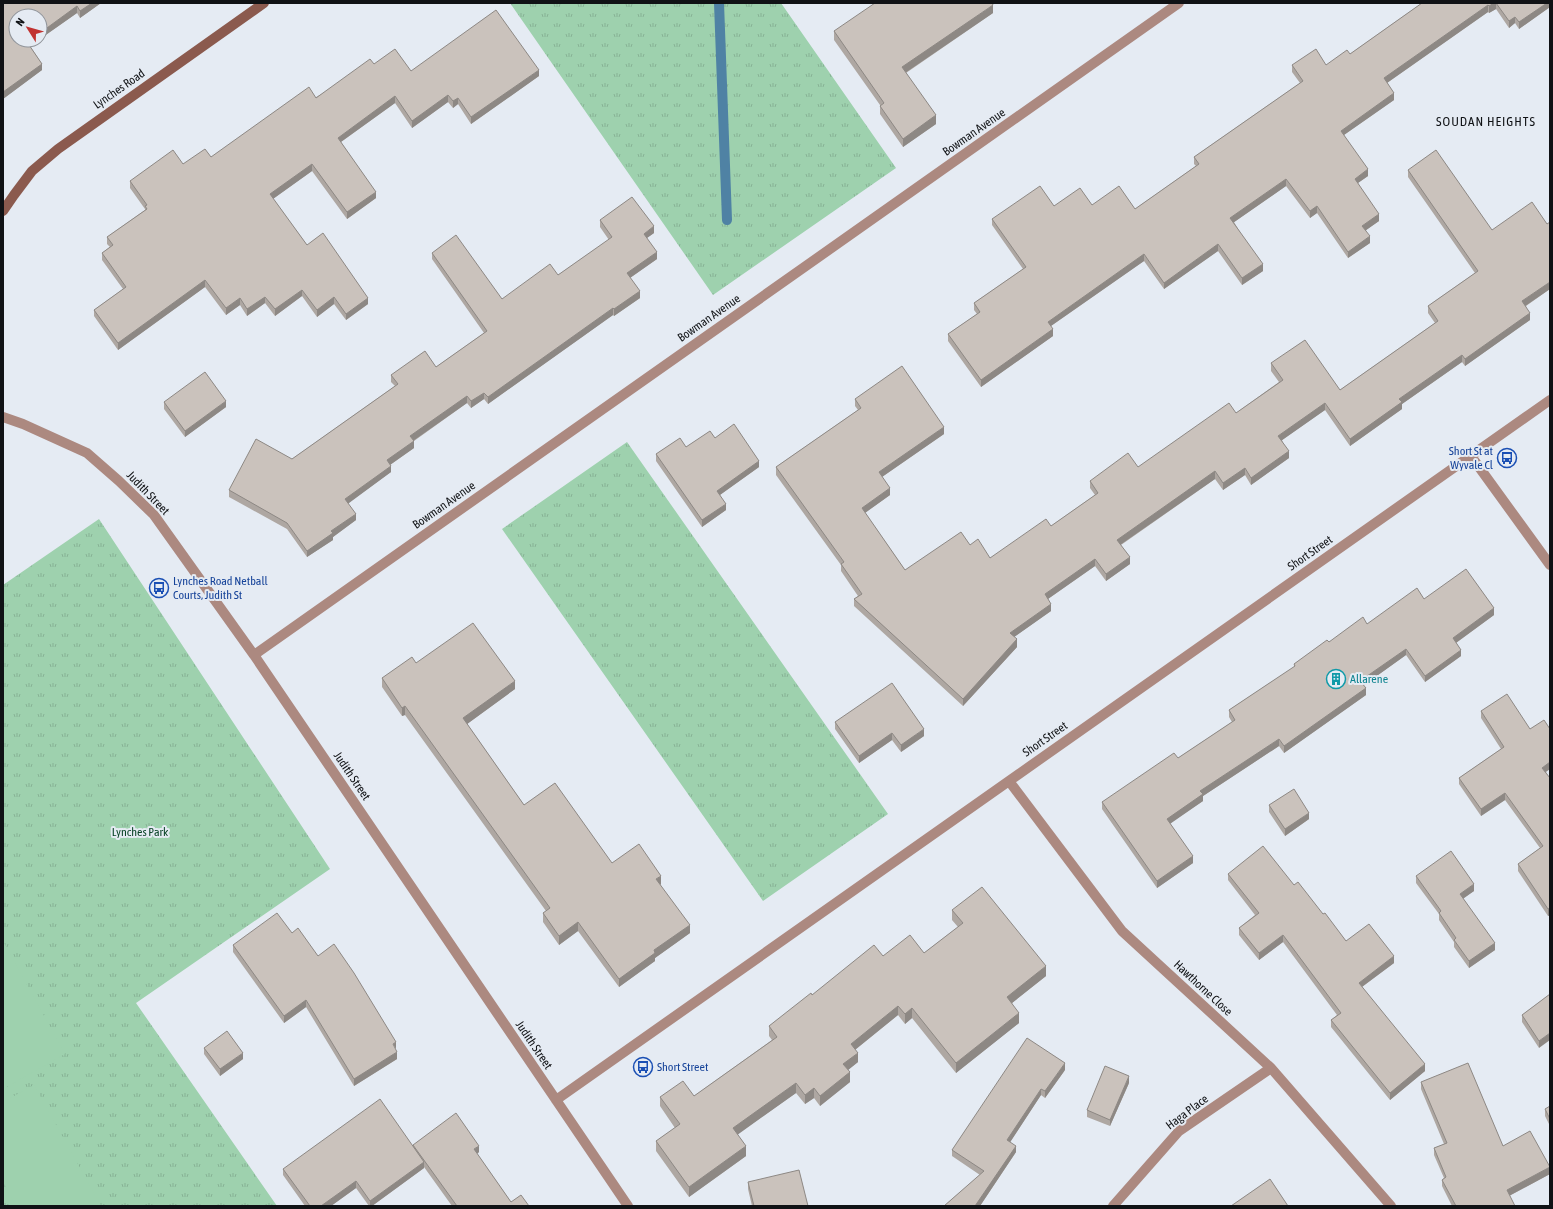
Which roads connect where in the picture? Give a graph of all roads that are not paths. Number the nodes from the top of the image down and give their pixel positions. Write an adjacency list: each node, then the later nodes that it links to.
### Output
1 (264, 3): 3 (street, Lynches Road)
2 (1179, 3): 8 (street, Bowman Avenue)
3 (3, 211)
4 (1550, 400): 6 (street, Short Street)
5 (3, 417): 8 (street, Judith Street)
6 (1471, 456): 7 (street); 9 (street, Short Street)
7 (1550, 565)
8 (254, 655): 11 (street, Judith Street)
9 (1009, 781): 10 (street, Hawthorne Close); 11 (street, Short Street)
10 (1271, 1068): 13 (street, Haga Place); 14 (street, Hawthorne Close)
11 (556, 1100): 12 (street, Judith Street)
12 (628, 1206)
13 (1113, 1206)
14 (1391, 1206)

